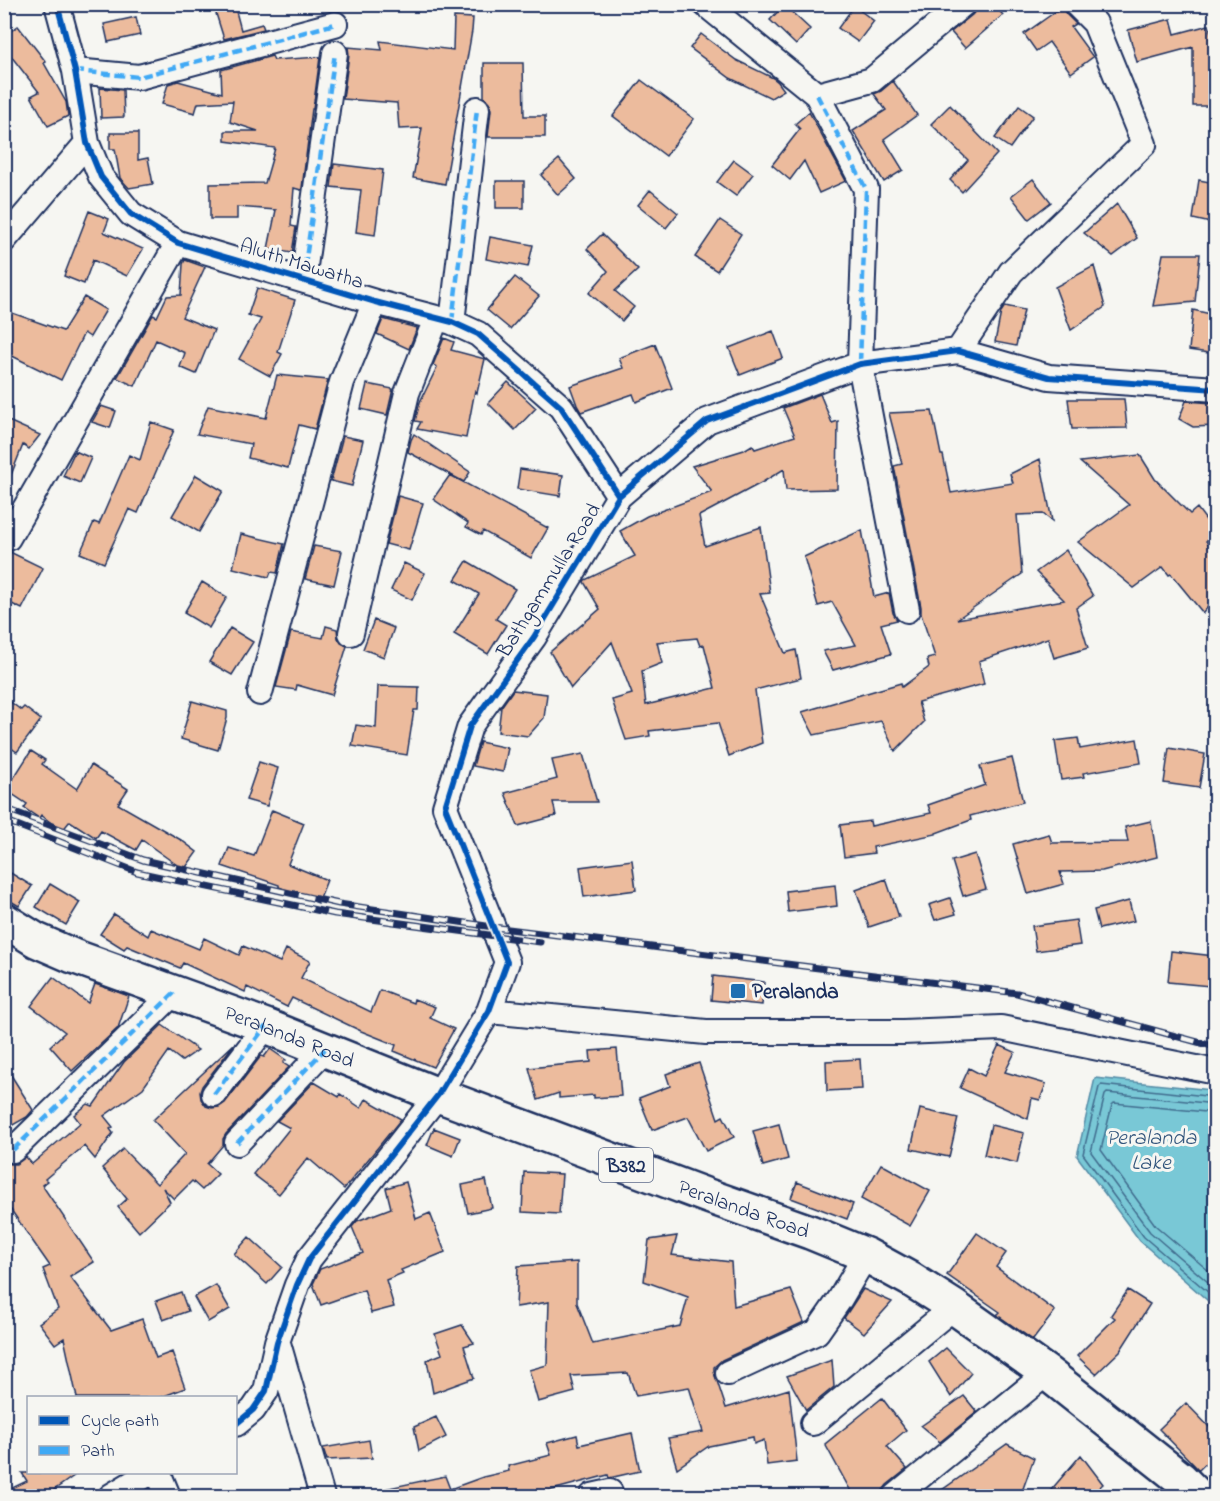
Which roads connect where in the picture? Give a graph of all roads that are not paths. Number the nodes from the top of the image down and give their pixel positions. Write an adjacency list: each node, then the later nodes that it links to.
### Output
1 (57, 4): 7 (street, Aluth Mawatha)
2 (705, 4): 8 (street)
3 (1076, 4): 16 (street)
4 (956, 7): 8 (street)
5 (335, 24): 7 (street)
6 (335, 53): 13 (street)
7 (75, 71): 10 (street, Aluth Mawatha)
8 (817, 95): 17 (street)
9 (477, 109): 15 (street)
10 (87, 143): 11 (street); 12 (street, Aluth Mawatha)
11 (4, 240)
12 (178, 243): 13 (street, Aluth Mawatha); 20 (street)
13 (303, 280): 14 (street, Aluth Mawatha)
14 (375, 302): 15 (street, Aluth Mawatha); 23 (street)
15 (444, 321): 19 (street, Aluth Mawatha); 22 (street)
16 (958, 351): 17 (street, Bathgammulla Road); 18 (street, Bathgammulla Road)
17 (860, 364): 19 (street, Bathgammulla Road); 21 (street)
18 (1215, 389)
19 (619, 496): 26 (street, Bathgammulla Road)
20 (8, 538)
21 (907, 610)
22 (351, 633)
23 (260, 693)
24 (4, 920): 25 (main road, Peralanda Road / B382)
25 (175, 992): 27 (main road, Peralanda Road / B382); 33 (street)
26 (489, 1011): 29 (street); 31 (street, Bathgammulla Road)
27 (266, 1026): 28 (main road, Peralanda Road / B382); 30 (street)
28 (325, 1048): 31 (main road, Peralanda Road / B382); 32 (street)
29 (1215, 1072)
30 (214, 1094)
31 (438, 1095): 34 (main road, Peralanda Road / B382); 36 (street, Bathgammulla Road)
32 (237, 1143)
33 (13, 1150)
34 (866, 1255): 35 (main road, Peralanda Road / B382); 37 (street)
35 (954, 1307): 38 (main road, Peralanda Road / B382); 40 (street)
36 (277, 1342): 39 (street, Bathgammulla Road); 46 (street)
37 (728, 1373)
38 (1047, 1373): 43 (main road, Peralanda Road / B382); 47 (street)
39 (237, 1423)
40 (813, 1423)
41 (149, 1474): 44 (street)
42 (158, 1474): 45 (street)
43 (1182, 1491)
44 (111, 1497)
45 (168, 1497)
46 (322, 1497)
47 (896, 1497)

